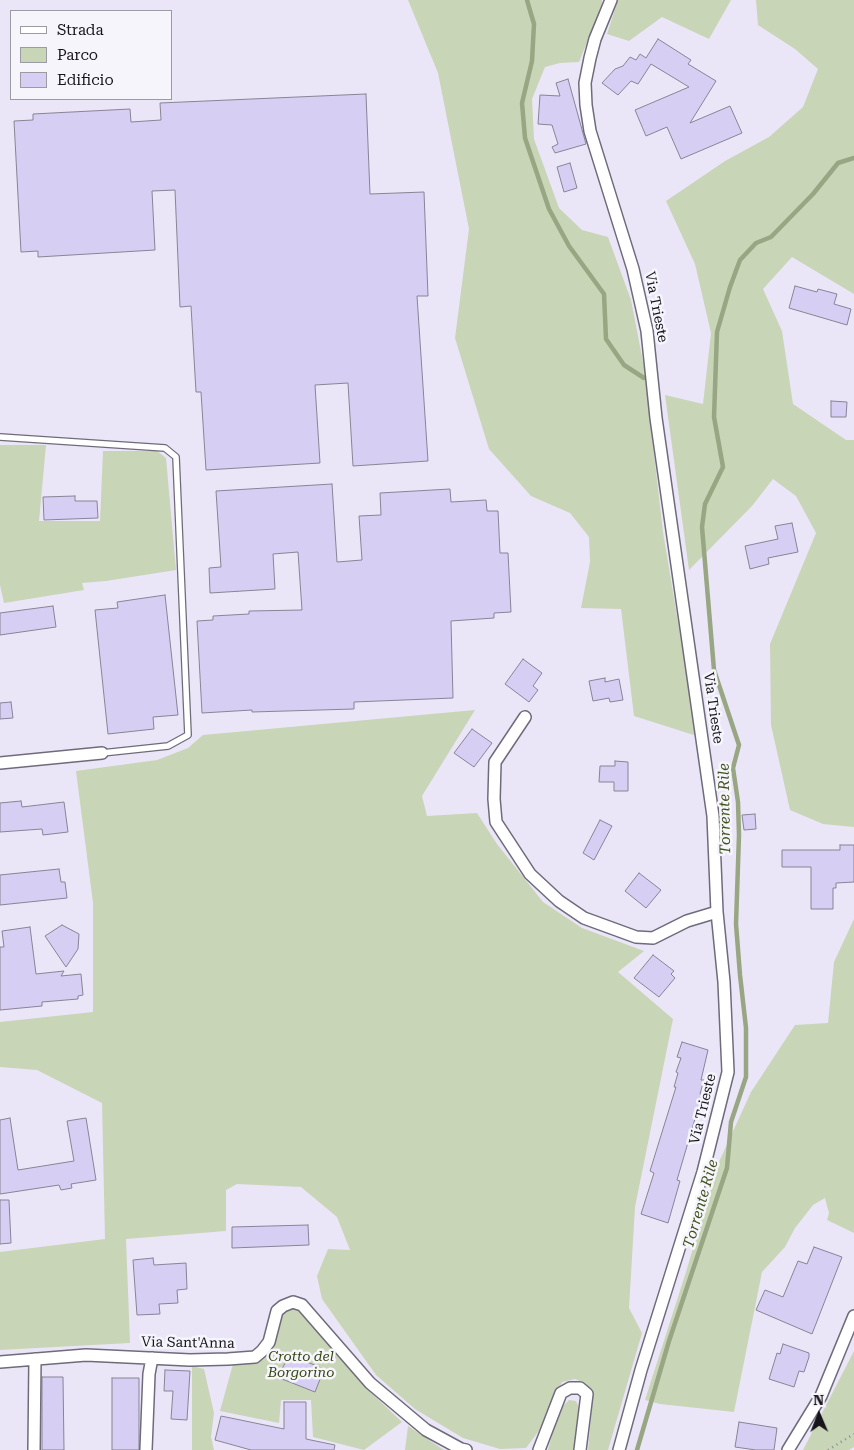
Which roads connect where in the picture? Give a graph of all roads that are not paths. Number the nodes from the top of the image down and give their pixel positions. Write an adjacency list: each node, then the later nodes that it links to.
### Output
1 (610, 0): 6 (street, Via Trieste)
2 (0, 437): 4 (lane)
3 (525, 717): 6 (street)
4 (102, 753): 5 (street)
5 (0, 763)
6 (717, 912): 16 (street, Via Trieste)
7 (854, 1316): 17 (street)
8 (152, 1358): 9 (street, Via Sant'Anna); 12 (street); 13 (street, Via Sant'Anna)
9 (35, 1359): 10 (street, Via Sant'Anna); 11 (street)
10 (0, 1362)
11 (34, 1450)
12 (146, 1450)
13 (466, 1450)
14 (539, 1450): 15 (street)
15 (580, 1450)
16 (619, 1450)
17 (788, 1450)

